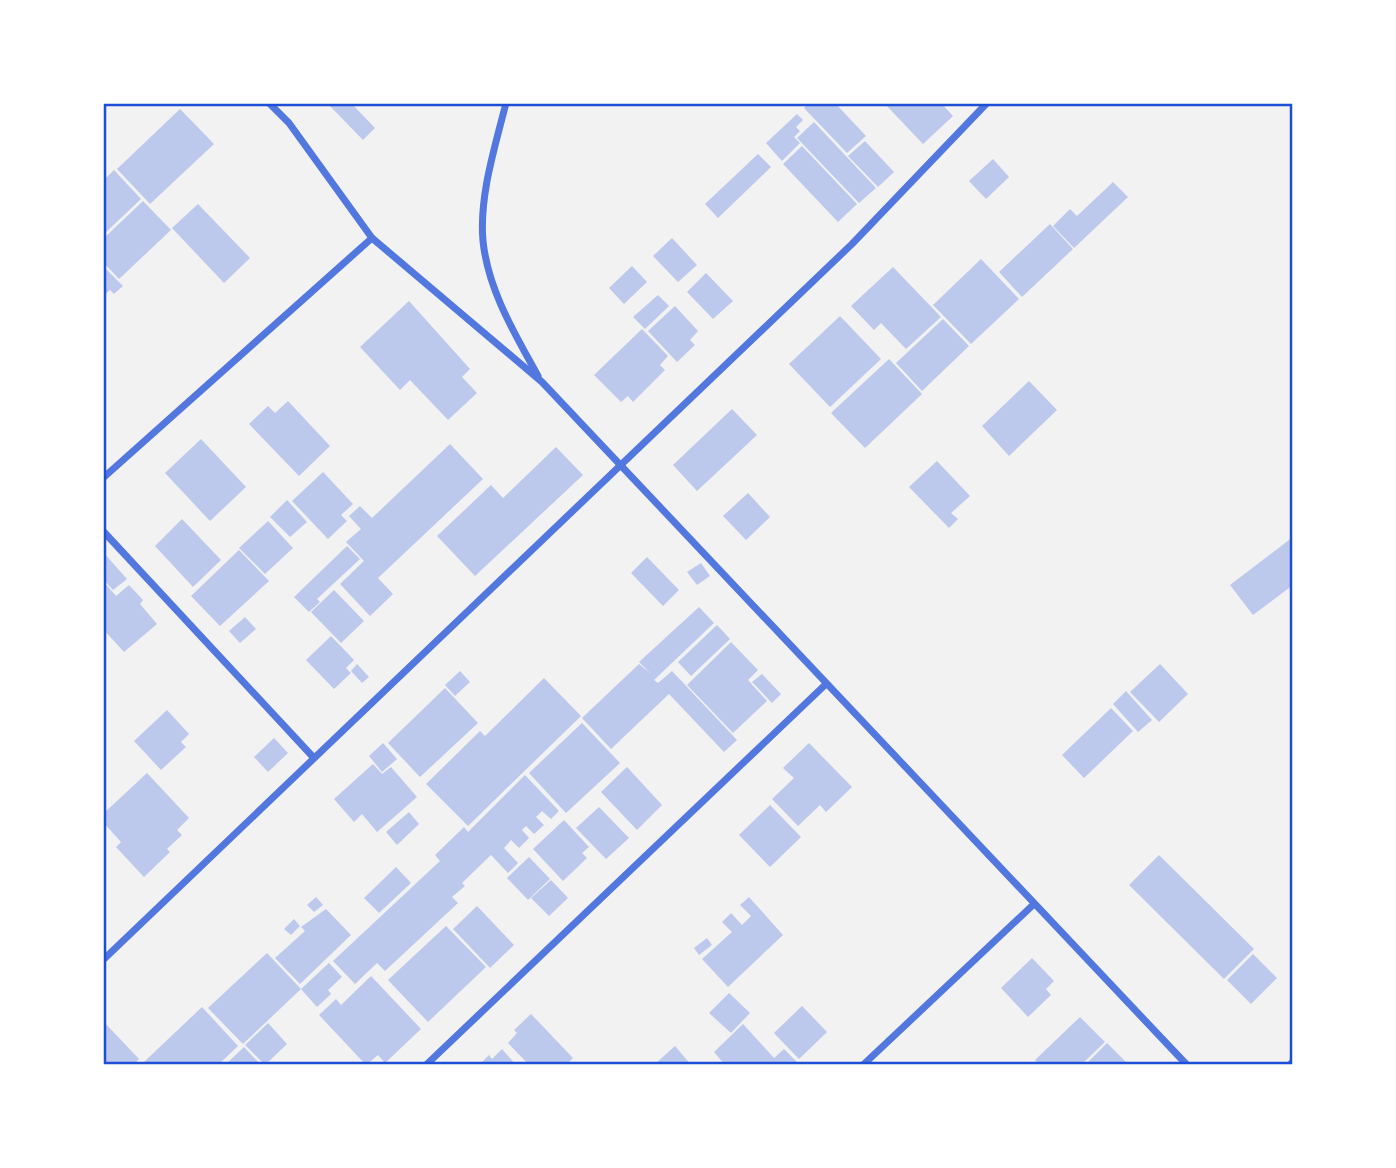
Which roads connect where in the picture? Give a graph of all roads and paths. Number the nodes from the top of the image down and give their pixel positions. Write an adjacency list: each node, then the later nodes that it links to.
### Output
1 (269, 103): 4 (street)
2 (506, 103): 5 (street)
3 (987, 103): 6 (street)
4 (372, 238): 5 (street); 7 (street)
5 (541, 382): 6 (street)
6 (620, 465): 9 (street); 10 (street)
7 (103, 478)
8 (103, 531): 10 (street)
9 (825, 684): 11 (street); 13 (street)
10 (314, 758): 12 (street)
11 (1034, 904): 14 (street); 15 (street)
12 (103, 960)
13 (426, 1065)
14 (863, 1065)
15 (1187, 1065)

